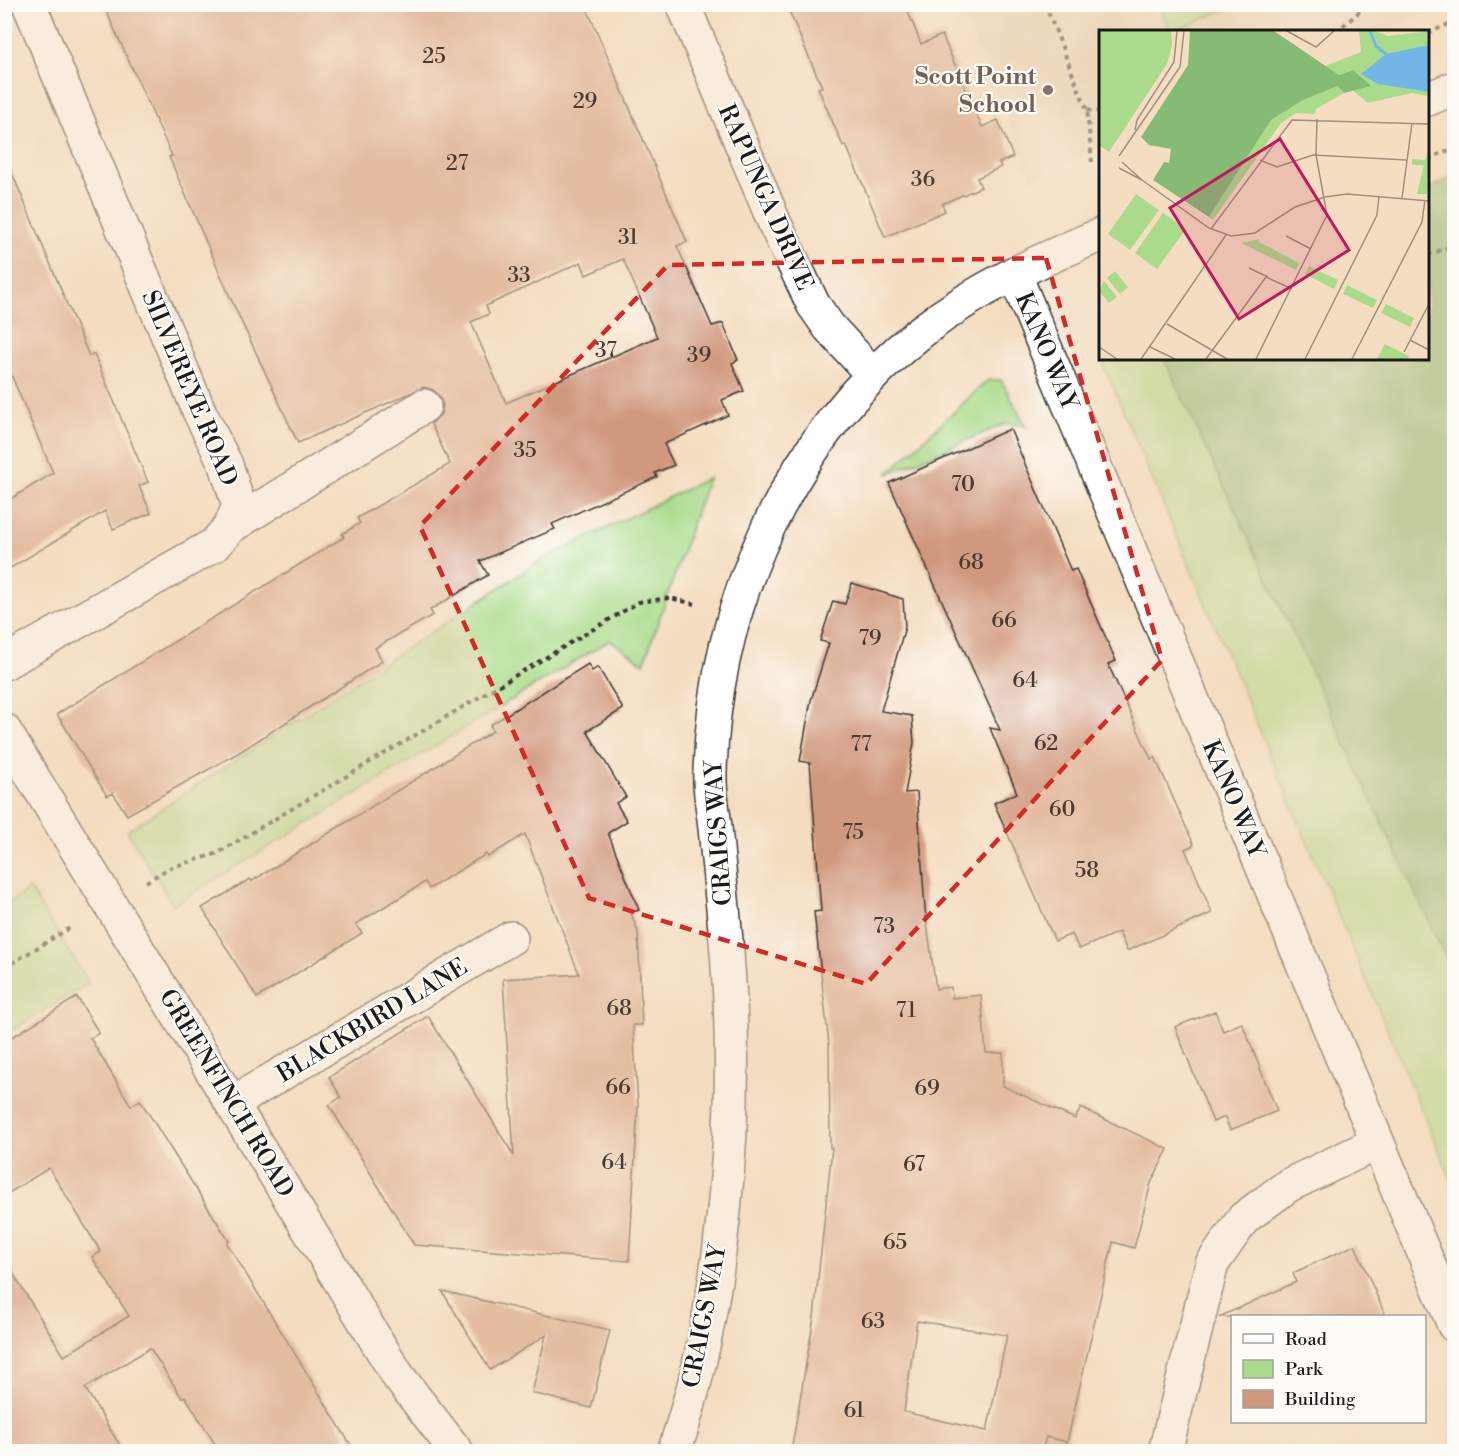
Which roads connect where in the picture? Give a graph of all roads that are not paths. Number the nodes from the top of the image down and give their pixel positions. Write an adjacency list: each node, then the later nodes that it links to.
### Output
1 (28, 4): 9 (street, SILVEREYE ROAD)
2 (683, 4): 7 (street, RAPUNGA DRIVE)
3 (1455, 88): 4 (street)
4 (1429, 99)
5 (1099, 237): 6 (street, CRAIGS WAY)
6 (1014, 273): 7 (street, CRAIGS WAY); 14 (street, KANO WAY)
7 (873, 375): 17 (street, CRAIGS WAY)
8 (424, 406): 9 (street)
9 (230, 527): 10 (street)
10 (4, 663)
11 (4, 730): 13 (street, GREENFINCH ROAD)
12 (511, 938): 13 (street, BLACKBIRD LANE)
13 (234, 1102): 16 (street, GREENFINCH ROAD)
14 (1377, 1143): 15 (street, KANO WAY); 18 (street)
15 (1455, 1325)
16 (457, 1452)
17 (674, 1452)
18 (1165, 1452)

